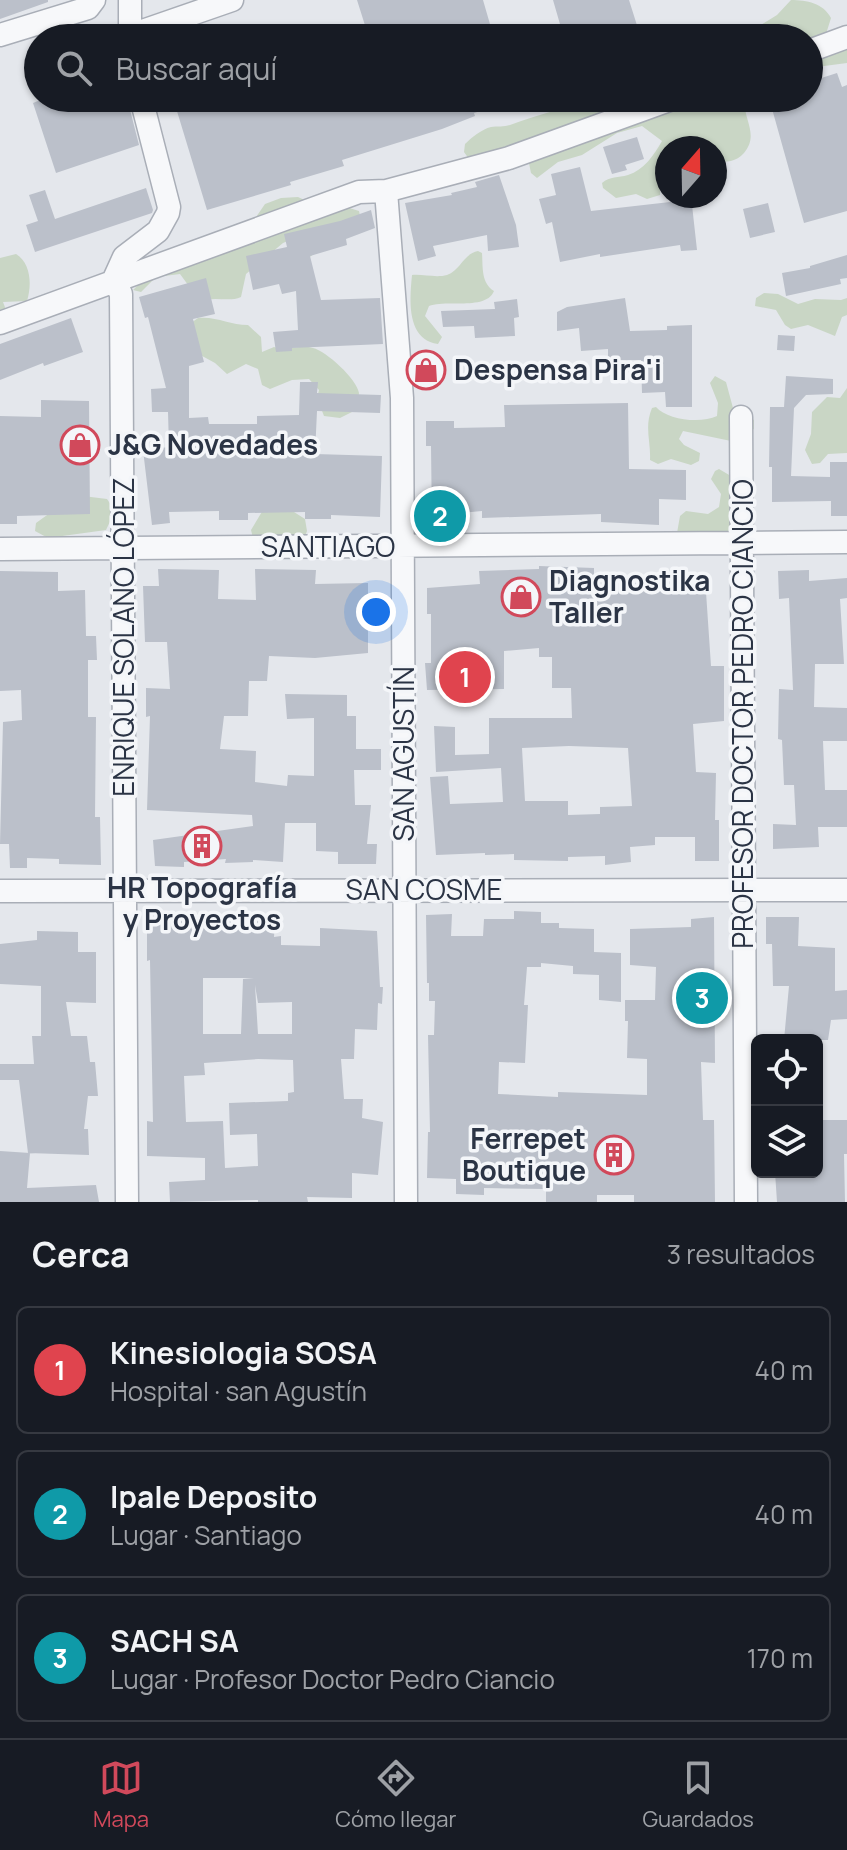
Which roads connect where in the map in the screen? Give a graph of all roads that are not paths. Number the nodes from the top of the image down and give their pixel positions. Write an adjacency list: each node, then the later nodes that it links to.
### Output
1 (94, 0): 4 (street)
2 (130, 0): 5 (street)
3 (232, 0): 6 (street)
4 (36, 24)
5 (130, 24)
6 (164, 24)
7 (24, 28): 8 (street)
8 (0, 35)
9 (847, 37): 10 (street)
10 (823, 46)
11 (145, 112): 14 (street)
12 (636, 112): 13 (street)
13 (386, 191): 14 (street); 20 (street, SAN AGUSTÍN)
14 (114, 279): 15 (street); 19 (street, ENRIQUE SOLANO LÓPEZ)
15 (0, 323)
16 (741, 417): 18 (street, PROFESOR DOCTOR PEDRO CIANCIO)
17 (847, 542): 18 (street, SANTIAGO)
18 (742, 543): 20 (street, SANTIAGO); 26 (street, PROFESOR DOCTOR PEDRO CIANCIO)
19 (124, 547): 20 (street, SANTIAGO); 21 (street, SANTIAGO); 25 (street, ENRIQUE SOLANO LÓPEZ)
20 (403, 547): 22 (street, SAN AGUSTÍN)
21 (0, 549)
22 (405, 890): 25 (street, SAN COSME); 26 (street, SAN COSME); 28 (street, SAN AGUSTÍN)
23 (847, 890): 26 (street, SAN COSME)
24 (0, 891): 25 (street, SAN COSME)
25 (125, 891): 27 (street, ENRIQUE SOLANO LÓPEZ)
26 (744, 891): 29 (street, PROFESOR DOCTOR PEDRO CIANCIO)
27 (127, 1202)
28 (406, 1202)
29 (746, 1202)

